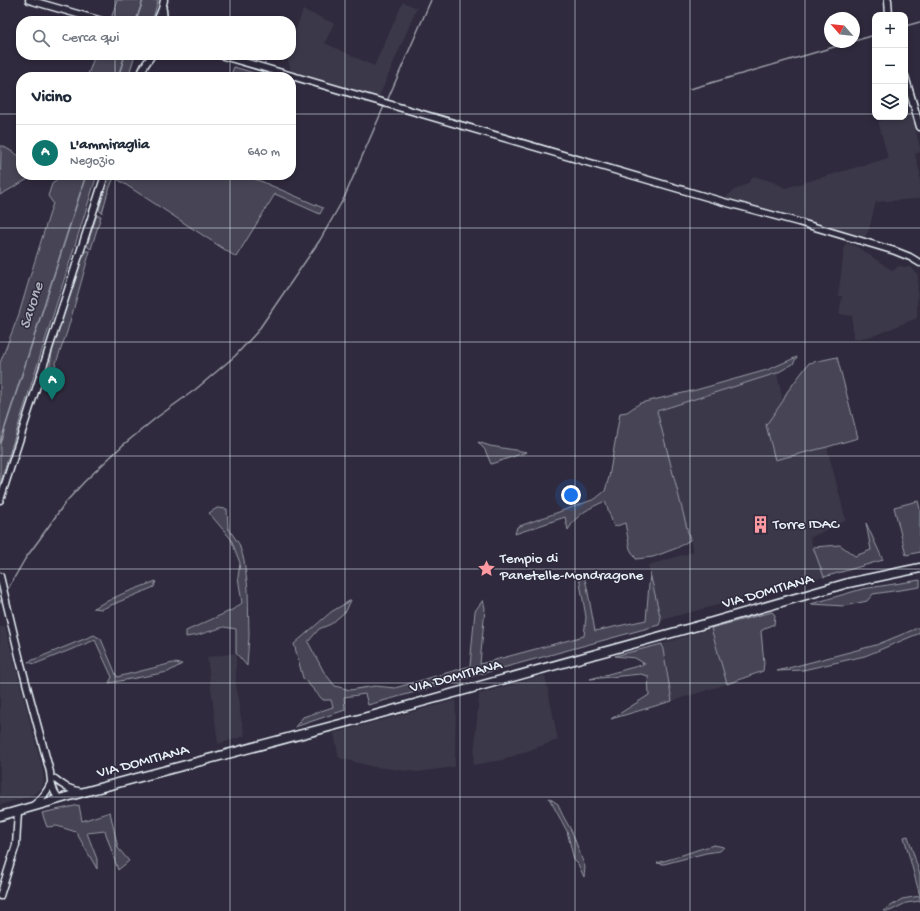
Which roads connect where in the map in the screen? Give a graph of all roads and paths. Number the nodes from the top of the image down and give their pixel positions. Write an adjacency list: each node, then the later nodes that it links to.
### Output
1 (29, 0): 6 (street)
2 (164, 0): 4 (street)
3 (888, 0): 5 (street)
4 (162, 9): 7 (street); 8 (street)
5 (889, 12)
6 (85, 16)
7 (159, 16)
8 (163, 16)
9 (146, 60): 12 (street)
10 (148, 60): 12 (street)
11 (237, 60): 14 (street)
12 (145, 65): 13 (street)
13 (142, 72)
14 (279, 72)
15 (296, 77): 19 (street)
16 (907, 84): 17 (street)
17 (920, 127)
18 (103, 180): 20 (street)
19 (920, 263)
20 (0, 500)
21 (920, 568): 24 (main road, VIA DOMITIANA)
22 (0, 576): 23 (street)
23 (53, 781): 24 (street); 25 (street); 26 (street)
24 (84, 792): 25 (main road, VIA DOMITIANA)
25 (59, 799): 26 (main road, VIA DOMITIANA)
26 (29, 808): 27 (main road, VIA DOMITIANA)
27 (18, 811): 28 (main road, VIA DOMITIANA); 29 (street)
28 (0, 816)
29 (0, 896)

